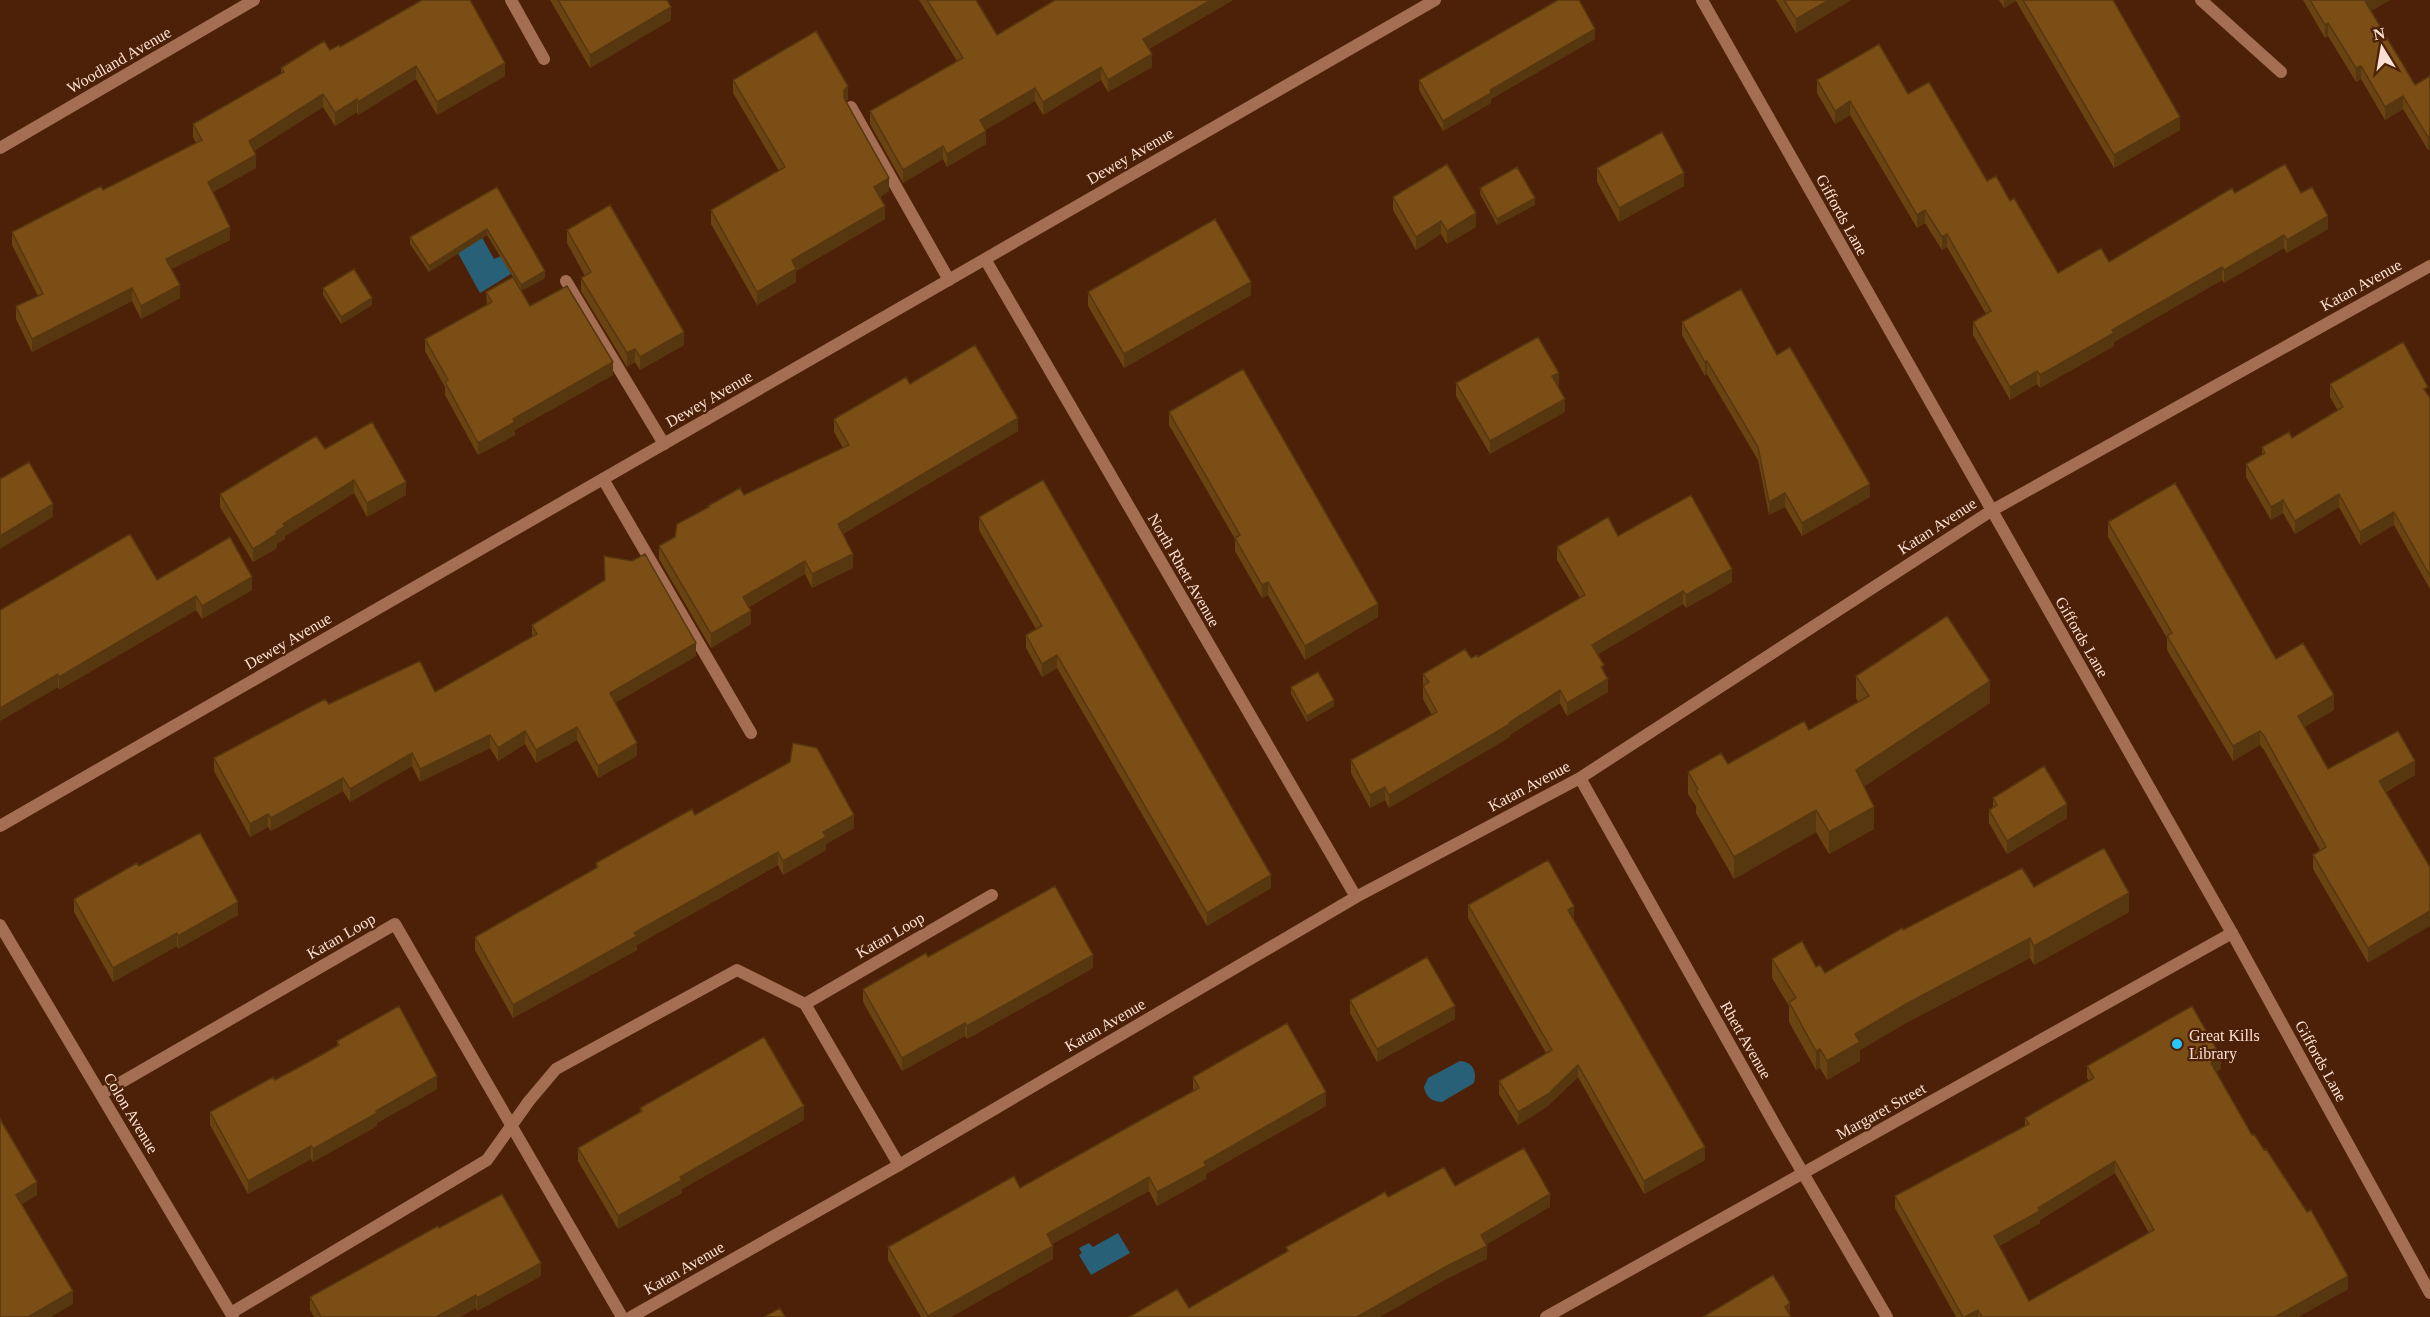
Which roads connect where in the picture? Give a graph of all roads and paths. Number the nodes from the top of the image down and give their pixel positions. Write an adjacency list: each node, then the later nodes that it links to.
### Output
1 (254, 0): 9 (street, Woodland Avenue)
2 (511, 0): 6 (street)
3 (1435, 0): 10 (street, Dewey Avenue)
4 (1702, 0): 16 (street, Giffords Lane)
5 (2201, 0): 7 (street)
6 (544, 59)
7 (2281, 72)
8 (851, 107): 12 (street)
9 (0, 148)
10 (985, 259): 12 (street, Dewey Avenue); 21 (street, North Rhett Avenue)
11 (2430, 266): 16 (street, Katan Avenue)
12 (949, 280): 14 (street, Dewey Avenue)
13 (566, 281): 14 (street)
14 (664, 444): 15 (street, Dewey Avenue)
15 (603, 480): 17 (street); 19 (street, Dewey Avenue)
16 (1991, 511): 18 (street, Katan Avenue); 23 (street, Giffords Lane)
17 (751, 733)
18 (1580, 778): 21 (street, Katan Avenue); 28 (street, Rhett Avenue)
19 (0, 826)
20 (992, 895): 24 (street, Katan Loop)
21 (1356, 897): 27 (street, Katan Avenue)
22 (0, 926): 25 (street, Colon Avenue)
23 (2232, 933): 28 (street, Margaret Street); 29 (street, Giffords Lane)
24 (805, 1004): 26 (street); 27 (street)
25 (100, 1094): 26 (street, Katan Loop); 30 (street, Colon Avenue)
26 (512, 1126): 30 (street); 31 (street, Katan Loop)
27 (899, 1165): 32 (street, Katan Avenue)
28 (1803, 1174): 33 (street, Margaret Street); 34 (street, Rhett Avenue)
29 (2430, 1293)
30 (232, 1315)
31 (622, 1317)
32 (631, 1317)
33 (1546, 1317)
34 (1887, 1317)

